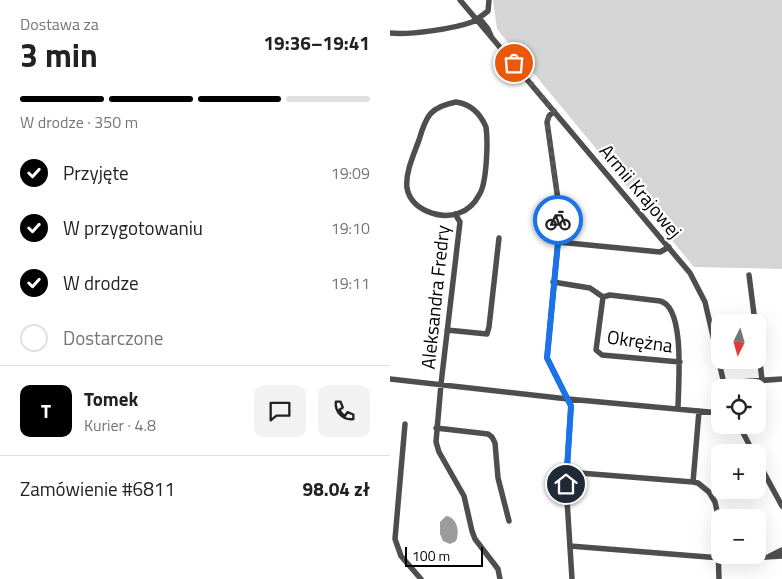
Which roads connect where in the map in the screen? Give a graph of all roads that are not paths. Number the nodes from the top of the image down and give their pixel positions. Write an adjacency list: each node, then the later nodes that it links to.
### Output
1 (460, 0): 4 (street, Armii Krajowej)
2 (464, 0): 4 (street, Armii Krajowej)
3 (489, 0): 4 (street)
4 (477, 19): 5 (street); 6 (street, Armii Krajowej)
5 (390, 33)
6 (554, 111): 9 (street); 10 (street, Armii Krajowej)
7 (455, 214): 7 (street, Aleksandra Fredry); 15 (street, Aleksandra Fredry)
8 (499, 238): 15 (street)
9 (558, 242): 10 (street); 12 (street)
10 (669, 247): 18 (street, Armii Krajowej)
11 (749, 275): 14 (street)
12 (553, 282): 13 (street); 22 (street)
13 (603, 297): 16 (street, Okrężna); 16 (street, Okrężna)
14 (754, 314)
15 (448, 330): 21 (street, Aleksandra Fredry)
16 (680, 362): 23 (street, Okrężna)
17 (390, 378): 21 (street)
18 (723, 379)
19 (782, 379): 20 (street)
20 (766, 380)
21 (441, 384): 22 (street); 27 (street, Aleksandra Fredry)
22 (568, 399): 23 (street); 28 (street)
23 (678, 409): 24 (street)
24 (699, 411): 25 (street); 30 (street)
25 (711, 412)
26 (405, 424): 40 (street)
27 (436, 428): 33 (street); 41 (street, Aleksandra Fredry)
28 (567, 472): 30 (street); 34 (street)
29 (766, 477): 31 (street)
30 (693, 482): 32 (street)
31 (782, 506)
32 (717, 509)
33 (509, 521)
34 (570, 546): 37 (street); 42 (street)
35 (782, 550): 38 (street)
36 (782, 556): 38 (street)
37 (711, 557)
38 (768, 557)
39 (719, 564): 43 (street)
40 (421, 579)
41 (500, 579)
42 (572, 579)
43 (719, 579)

